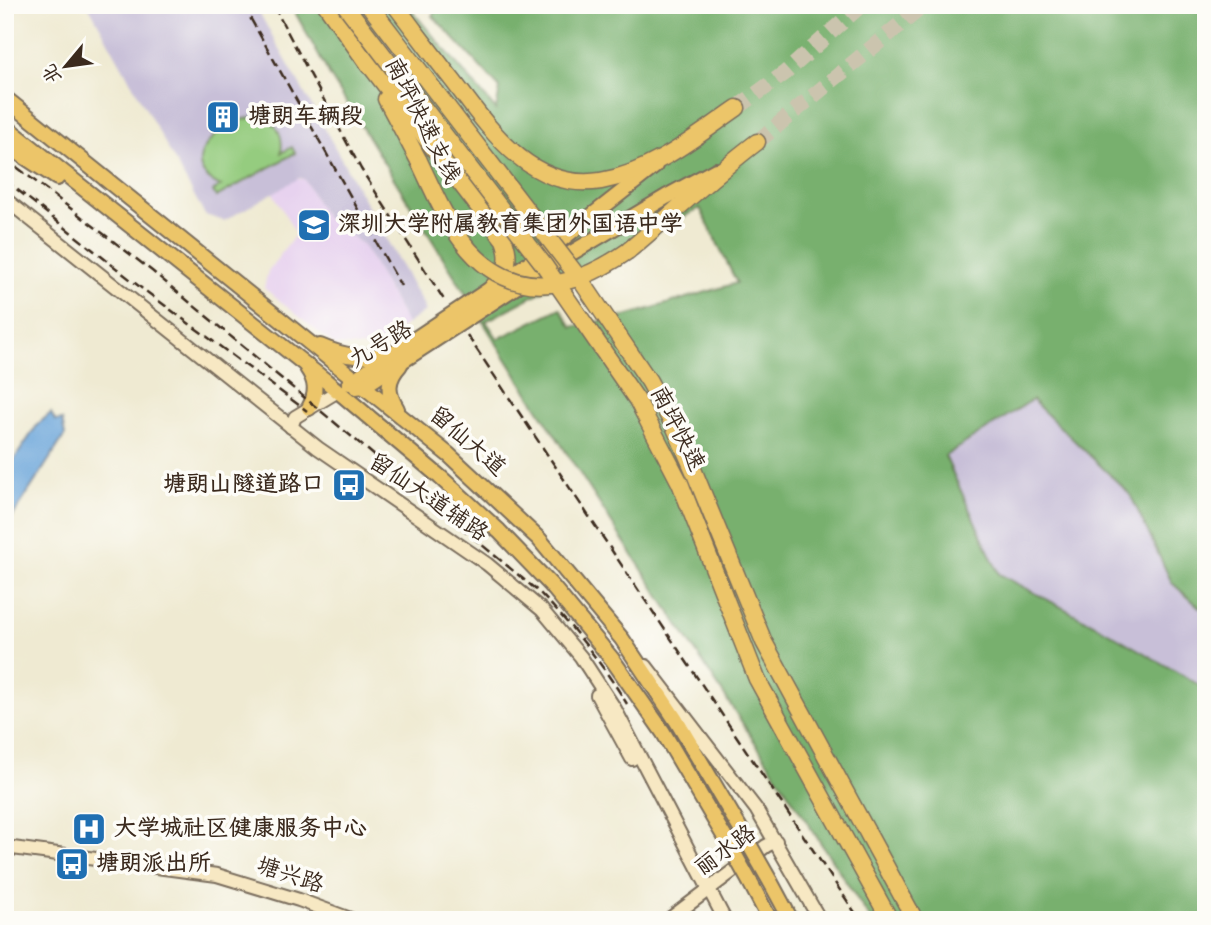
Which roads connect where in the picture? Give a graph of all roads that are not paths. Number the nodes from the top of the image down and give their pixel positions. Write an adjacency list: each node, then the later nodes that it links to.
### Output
1 (326, 5): 5 (highway, 南坪快速支线)
2 (345, 5): 37 (highway, 南坪快速, bridge)
3 (369, 5): 38 (highway, 南坪快速, bridge)
4 (395, 5): 11 (highway, 南坪快速支线)
5 (365, 59): 12 (highway, 南坪快速支线, bridge); 16 (highway)
6 (5, 98): 17 (main road, 留仙大道)
7 (737, 108): 11 (highway, 南坪快速支线)
8 (5, 126): 15 (main road, 留仙大道)
9 (757, 142): 12 (highway, 南坪快速支线)
10 (5, 144): 15 (main road)
11 (673, 153): 16 (main road, 九号路)
12 (726, 165): 18 (main road, 九号路)
13 (5, 199): 24 (main road, 留仙大道辅路)
14 (5, 208): 28 (main road, 留仙大道辅路)
15 (125, 222): 19 (main road, 留仙大道)
16 (492, 288): 18 (main road, 九号路)
17 (296, 332): 18 (main road); 20 (main road, 留仙大道)
18 (405, 352): 20 (main road, 九号路); 23 (main road)
19 (304, 364): 21 (main road, 留仙大道); 22 (main road)
20 (359, 382): 21 (main road, 九号路); 23 (main road, 留仙大道)
21 (338, 391): 22 (main road); 34 (main road, 留仙大道, bridge)
22 (309, 408): 24 (main road)
23 (404, 419): 25 (main road, 留仙大道)
24 (291, 427): 28 (main road, 留仙大道辅路)
25 (622, 639): 26 (main road); 35 (main road, 留仙大道, bridge)
26 (776, 841): 28 (main road, 丽水路); 36 (main road)
27 (5, 847): 29 (main road, 塘兴路)
28 (708, 894): 30 (main road, 丽水路); 31 (main road, 丽水路); 32 (main road, 留仙大道辅路); 33 (main road, 留仙大道辅路)
29 (353, 920)
30 (667, 920)
31 (681, 920)
32 (718, 920)
33 (726, 920)
34 (770, 920)
35 (791, 920)
36 (820, 920)
37 (890, 920)
38 (915, 920)

